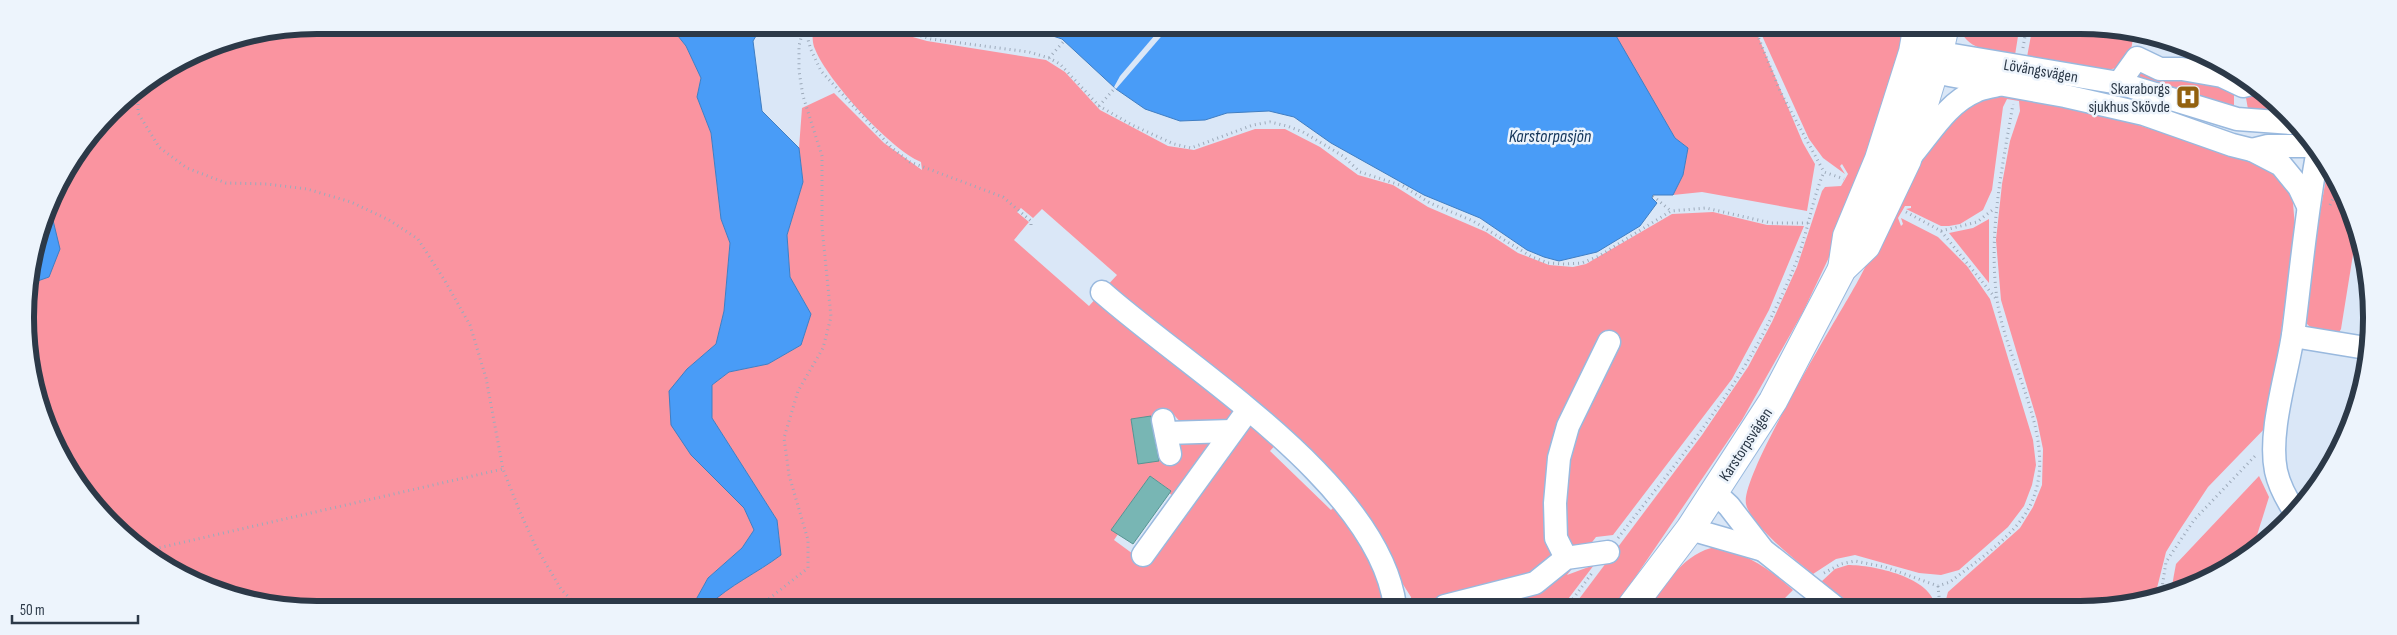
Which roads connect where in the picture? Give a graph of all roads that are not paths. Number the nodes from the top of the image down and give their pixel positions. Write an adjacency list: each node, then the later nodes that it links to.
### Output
1 (1939, 34): 2 (main road, Karstorpsvägen)
2 (1922, 48): 4 (street, Lövängsvägen); 6 (street, Lövängsvägen); 12 (main road, Karstorpsvägen); 15 (main road, Karstorpsvägen)
3 (2234, 80): 4 (street)
4 (2119, 83): 7 (street, Lövängsvägen)
5 (2247, 89): 7 (street)
6 (2008, 93): 9 (street, Lövängsvägen); 12 (street, Lövängsvägen)
7 (2237, 119): 8 (street, Lövängsvägen); 9 (street)
8 (2286, 123)
9 (2198, 132): 11 (street, Lövängsvägen)
10 (2306, 146): 11 (street, Lövängsvägen)
11 (2252, 150): 14 (street, Lövängsvägen)
12 (1907, 160): 15 (main road, Karstorpsvägen)
13 (2316, 162): 14 (street)
14 (2308, 206): 17 (street)
15 (1842, 269): 23 (main road, Karstorpsvägen)
16 (1102, 292): 20 (street)
17 (2293, 336): 19 (street); 24 (street)
18 (1609, 342): 29 (street)
19 (2362, 347)
20 (1248, 410): 21 (street); 30 (street)
21 (1232, 431): 22 (street); 28 (street)
22 (1166, 436)
23 (1714, 492): 25 (main road, Karstorpsvägen); 26 (street)
24 (2291, 507)
25 (1690, 529): 26 (street); 32 (main road, Karstorpsvägen)
26 (1763, 550): 33 (street)
27 (1608, 552): 29 (street)
28 (1143, 555)
29 (1566, 558): 31 (street)
30 (1394, 601)
31 (1465, 601)
32 (1636, 601)
33 (1827, 601)

